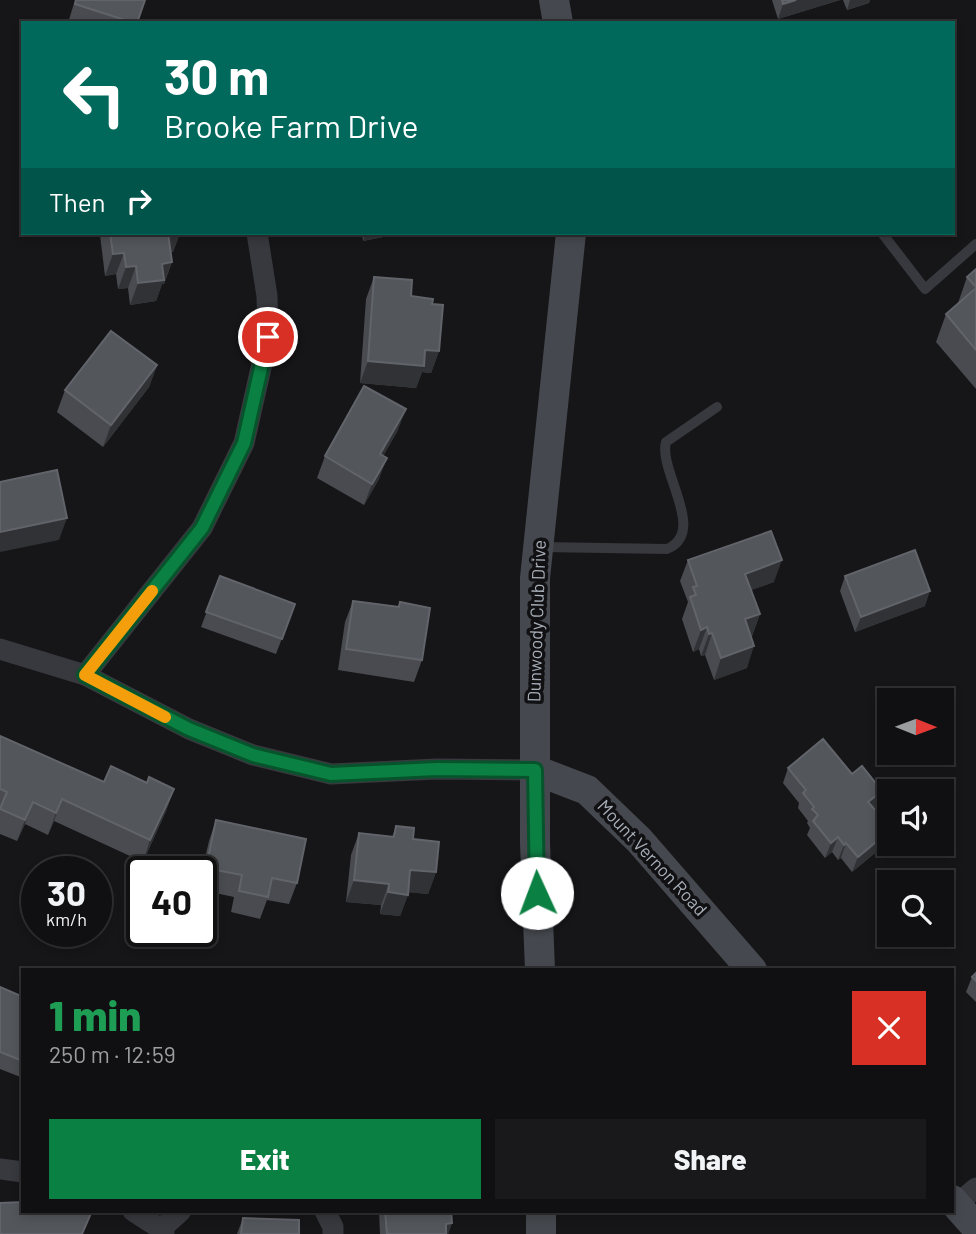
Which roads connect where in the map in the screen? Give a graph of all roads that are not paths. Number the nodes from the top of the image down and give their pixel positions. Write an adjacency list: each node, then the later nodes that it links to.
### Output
1 (554, 0): 2 (main road)
2 (558, 21)
3 (257, 235): 10 (street)
4 (570, 235): 8 (main road, Dunwoody Club Drive)
5 (884, 235): 6 (lane)
6 (976, 244)
7 (717, 407): 8 (lane)
8 (538, 547): 11 (main road, Dunwoody Club Drive)
9 (0, 649): 10 (street)
10 (85, 675): 11 (street)
11 (535, 770): 12 (main road, Dunwoody Club Drive); 13 (main road, Mount Vernon Road)
12 (540, 968)
13 (750, 968)
14 (0, 1169): 15 (street)
15 (21, 1172)
16 (961, 1198): 21 (main road)
17 (136, 1213): 22 (street)
18 (179, 1213): 22 (street)
19 (326, 1213): 23 (street)
20 (541, 1213): 24 (main road)
21 (976, 1227)
22 (162, 1231)
23 (333, 1234)
24 (541, 1234)

